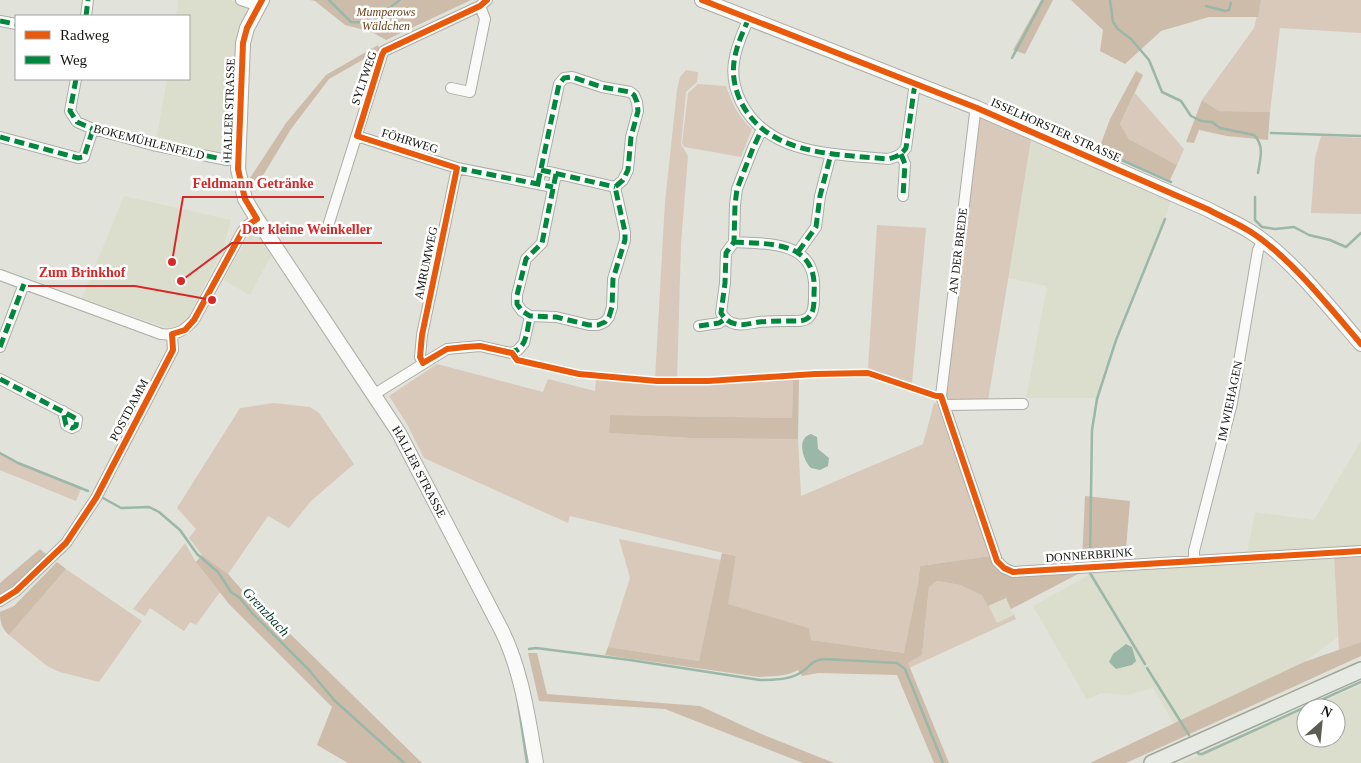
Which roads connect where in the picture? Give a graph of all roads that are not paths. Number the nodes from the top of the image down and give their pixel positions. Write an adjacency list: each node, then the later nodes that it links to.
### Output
1 (88, 0): 6 (street)
2 (241, 0): 4 (street)
3 (702, 0): 7 (street, ISSELHORSTER STRASSE)
4 (261, 3): 20 (street, HALLER STRASSE)
5 (484, 3): 12 (street); 16 (street, SYLTWEG)
6 (86, 15)
7 (749, 18): 11 (street, ISSELHORSTER STRASSE); 15 (street)
8 (0, 21): 9 (street)
9 (15, 24)
10 (76, 80): 14 (street, BOKEMÜHLENFELD)
11 (916, 84): 13 (street, ISSELHORSTER STRASSE); 19 (street)
12 (450, 88)
13 (977, 108): 30 (street, ISSELHORSTER STRASSE); 44 (street, AN DER BREDE)
14 (93, 128): 17 (street); 20 (street, BOKEMÜHLENFELD)
15 (762, 129): 18 (street); 31 (street)
16 (356, 136): 21 (street, FÖHRWEG); 29 (street, SYLTWEG)
17 (0, 137)
18 (831, 154): 19 (street); 32 (street)
19 (901, 154): 27 (street)
20 (237, 159): 28 (street, HALLER STRASSE)
21 (457, 168): 24 (street, FÖHRWEG); 41 (street, AMRUMWEG)
22 (541, 170): 23 (street); 24 (street); 26 (street)
23 (556, 174): 25 (street); 26 (street)
24 (538, 183): 25 (street, FÖHRWEG)
25 (553, 187): 35 (street)
26 (615, 187): 35 (street)
27 (903, 196)
28 (257, 219): 38 (street); 43 (street, HALLER STRASSE)
29 (328, 226)
30 (1263, 241): 39 (street, ISSELHORSTER STRASSE); 48 (street, IM WIEHAGEN)
31 (734, 242): 32 (street); 36 (street)
32 (798, 252): 36 (street)
33 (0, 275): 34 (street)
34 (24, 284): 38 (street); 40 (street)
35 (530, 316): 41 (street)
36 (725, 319): 37 (street)
37 (699, 326)
38 (172, 334): 49 (street, POSTDAMM)
39 (1361, 344)
40 (0, 347)
41 (423, 363): 43 (street)
42 (0, 379): 46 (street)
43 (373, 395): 51 (street, HALLER STRASSE)
44 (942, 400): 45 (street); 48 (street, DONNERBRINK)
45 (1023, 404)
46 (63, 411)
47 (1361, 551): 48 (street, DONNERBRINK)
48 (1194, 560)
49 (0, 601)
50 (1361, 670): 52 (main road)
51 (536, 763)
52 (1152, 763)

